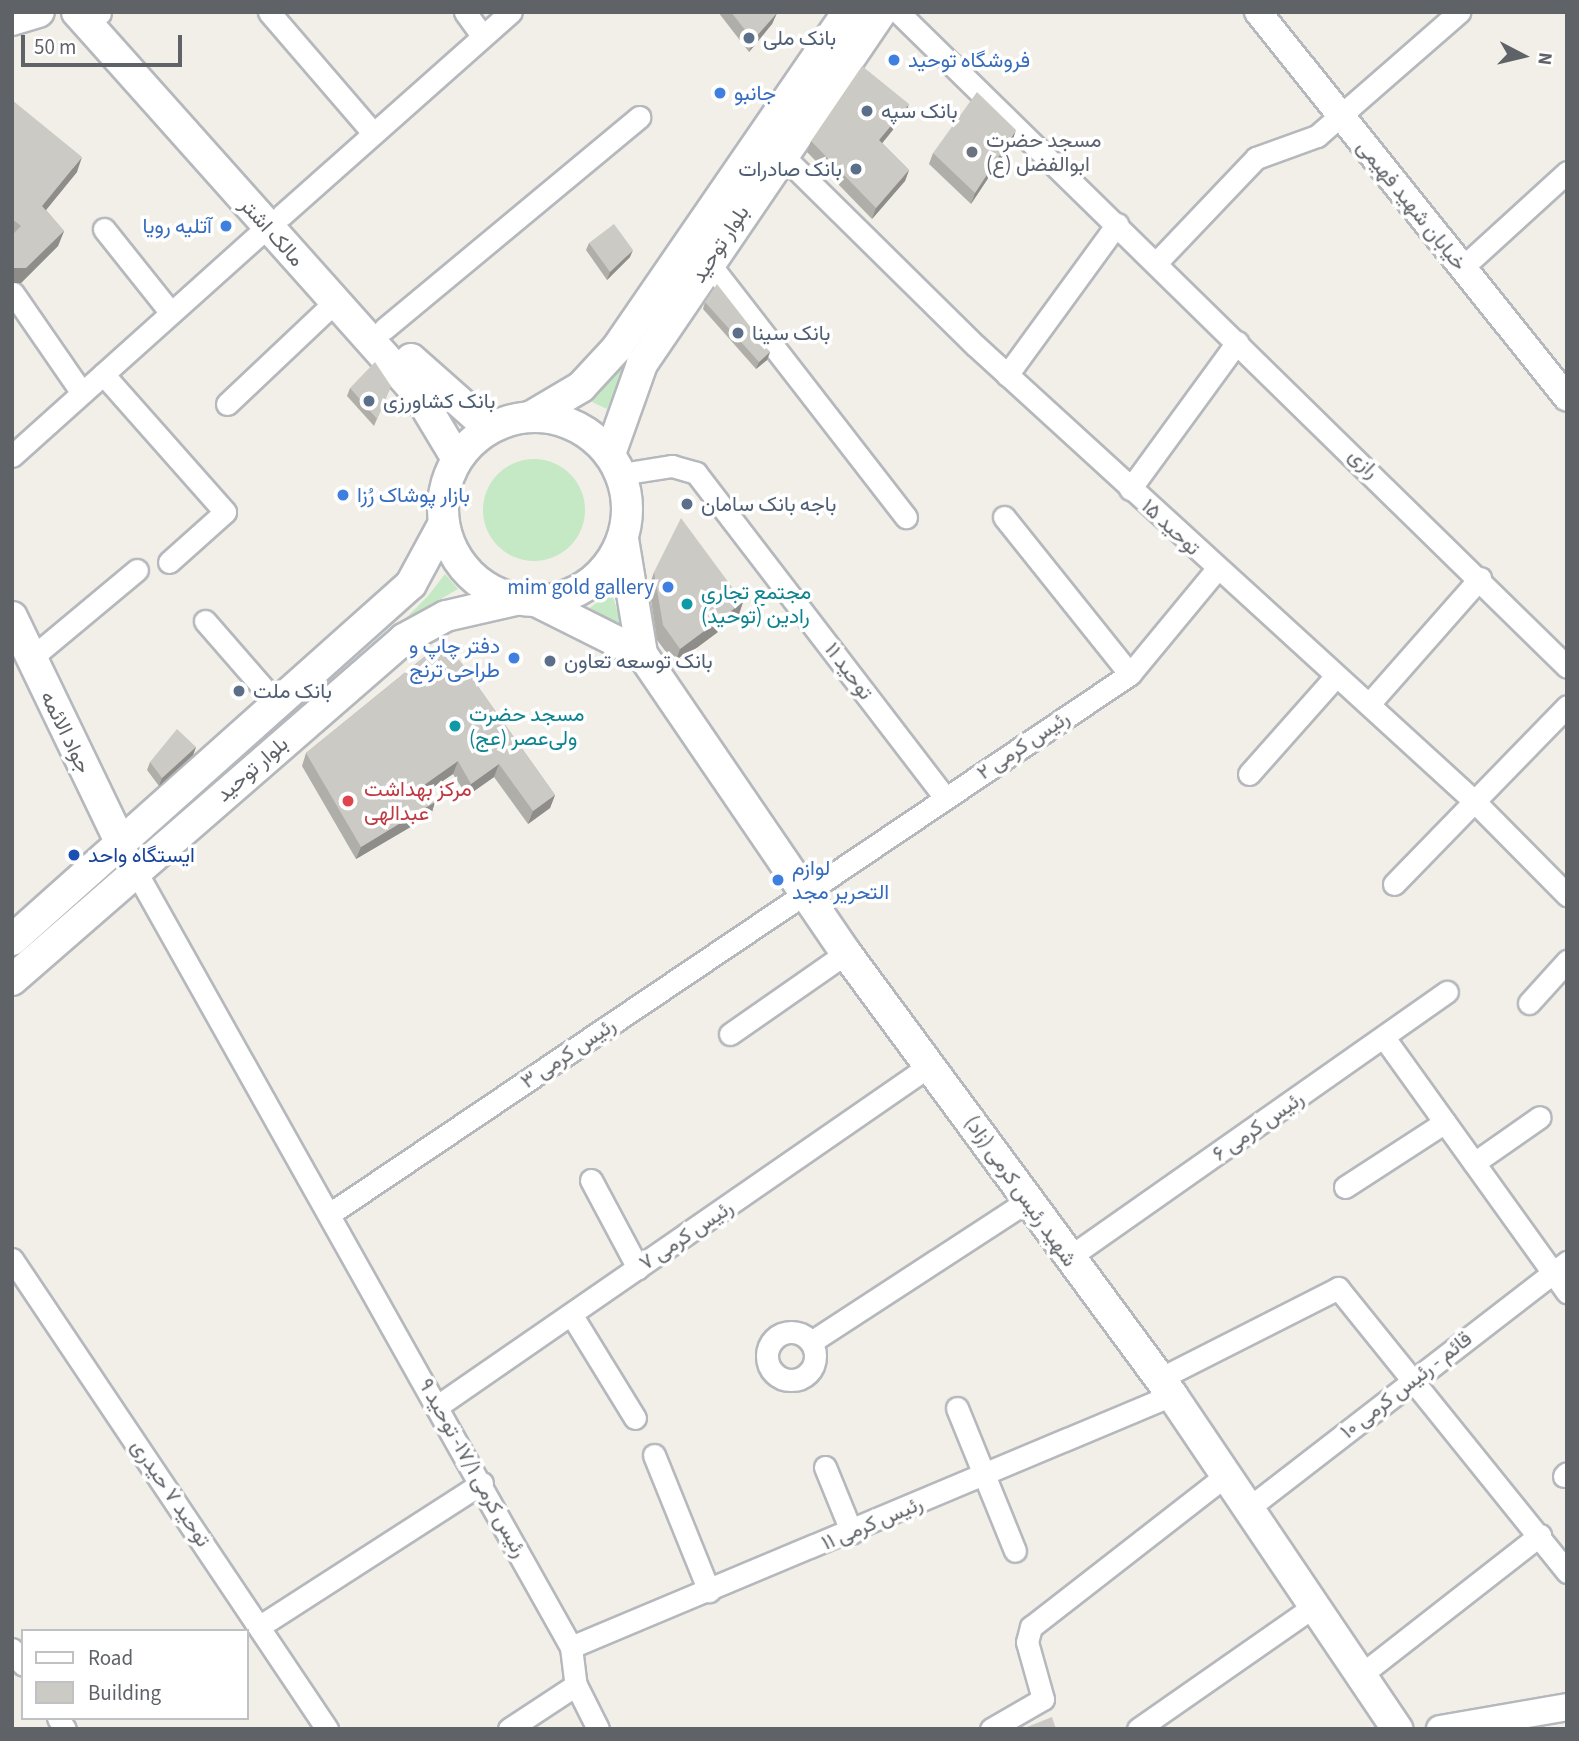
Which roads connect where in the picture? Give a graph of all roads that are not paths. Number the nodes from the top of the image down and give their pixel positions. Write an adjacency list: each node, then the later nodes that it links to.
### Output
1 (39, 12): 11 (main road)
2 (269, 12): 15 (street)
3 (465, 12): 12 (street)
4 (511, 12): 12 (street)
5 (848, 12): 34 (main road, بلوار توحید)
6 (881, 12): 16 (main road, بلوار توحید)
7 (898, 12): 19 (street, رازی)
8 (1258, 12): 14 (street, خیابان شهید فهیمی)
9 (1459, 12): 14 (street)
10 (86, 14): 18 (main road, مالک اشتر)
11 (12, 20)
12 (482, 35): 15 (street)
13 (639, 117): 27 (street)
14 (1342, 117): 22 (street); 23 (street, خیابان شهید فهیمی)
15 (373, 133): 18 (street)
16 (780, 153): 21 (main road, بلوار توحید); 30 (street, توحید ۱۵)
17 (1567, 172): 23 (street)
18 (275, 221): 25 (main road, مالک اشتر); 26 (street); 27 (main road, مالک اشتر)
19 (1117, 224): 22 (street, رازی); 30 (street)
20 (104, 229): 26 (street)
21 (708, 262): 38 (main road, بلوار توحید); 40 (street)
22 (1156, 263): 28 (street, رازی)
23 (1463, 267): 32 (street, خیابان شهید فهیمی)
24 (13, 293): 31 (street)
25 (335, 302): 33 (street); 37 (main road, مالک اشتر)
26 (171, 313): 29 (street)
27 (384, 330): 35 (main road, مالک اشتر)
28 (1237, 342): 39 (street); 47 (street, رازی)
29 (103, 374): 31 (street); 44 (street)
30 (1007, 375): 39 (street, توحید ۱۵)
31 (82, 393): 36 (street)
32 (1567, 398)
33 (227, 404)
34 (532, 416): 35 (main road); 38 (main road)
35 (489, 428): 37 (main road)
36 (12, 456)
37 (457, 459): 42 (main road)
38 (615, 464): 43 (main road); 60 (street, توحید ۱۱)
39 (1130, 489): 46 (street, توحید ۱۵)
40 (905, 517)
41 (1003, 517): 54 (street)
42 (443, 523): 48 (main road); 57 (main road, بلوار توحید)
43 (623, 540): 48 (main road); 51 (main road)
44 (169, 562)
45 (137, 570): 52 (street)
46 (1216, 570): 54 (street, رئیس کرمی ۲); 55 (street, توحید ۱۵)
47 (1480, 578): 53 (street, رازی); 56 (street)
48 (527, 601): 51 (main road); 62 (main road, بلوار توحید)
49 (12, 617): 52 (main road, جواد الائمه)
50 (205, 621): 57 (street)
51 (642, 654): 64 (main road, شهید رئیس کرمی (زاد))
52 (30, 659): 62 (main road, جواد الائمه)
53 (1567, 667)
54 (1130, 674): 60 (street, رئیس کرمی ۲)
55 (1336, 676): 56 (street, توحید ۱۵); 59 (street)
56 (1369, 704): 61 (street, توحید ۱۵)
57 (278, 705): 62 (main road, بلوار توحید)
58 (1567, 706): 61 (street)
59 (1249, 774)
60 (945, 797): 64 (street, رئیس کرمی ۲)
61 (1473, 800): 63 (street); 65 (street, توحید ۱۵)
62 (128, 858): 66 (main road, بلوار توحید); 69 (main road, بلوار توحید); 81 (street, رئیس کرمی ۱۷/۱- توحید ۹)
63 (1394, 884)
64 (804, 891): 67 (main road, شهید رئیس کرمی (زاد)); 81 (street, رئیس کرمی ۳)
65 (1567, 895)
66 (12, 940)
67 (846, 953): 72 (street); 74 (main road, شهید رئیس کرمی (زاد))
68 (1567, 961): 71 (street)
69 (12, 980)
70 (1447, 992): 73 (street, رئیس کرمی ۶)
71 (1529, 1003)
72 (730, 1034)
73 (1385, 1038): 76 (street); 82 (street, رئیس کرمی ۶)
74 (932, 1064): 80 (main road, شهید رئیس کرمی (زاد)); 85 (street, رئیس کرمی ۷)
75 (1540, 1118): 77 (street)
76 (1445, 1122): 77 (street); 79 (street)
77 (1474, 1163): 84 (street)
78 (591, 1180): 85 (street)
79 (1345, 1187)
80 (1027, 1201): 82 (main road, شهید رئیس کرمی (زاد)); 88 (street)
81 (331, 1213): 91 (street, رئیس کرمی ۱۷/۱- توحید ۹)
82 (1068, 1258): 90 (main road, شهید رئیس کرمی (زاد))
83 (12, 1259): 106 (street, توحید ۷ حیدری)
84 (1560, 1267): 86 (street); 89 (street, قائم - رئیس کرمی ۱۰)
85 (638, 1268): 87 (street, رئیس کرمی ۷)
86 (1567, 1292)
87 (571, 1314): 91 (street, رئیس کرمی ۷); 93 (street)
88 (811, 1342)
89 (1412, 1379): 90 (street, رئیس کرمی ۱۱); 99 (street, قائم - رئیس کرمی ۱۰); 101 (street)
90 (1165, 1387): 96 (street, رئیس کرمی ۱۱); 97 (main road, شهید رئیس کرمی (زاد))
91 (439, 1405): 98 (street, رئیس کرمی ۱۷/۱- توحید ۹)
92 (957, 1408): 96 (street)
93 (635, 1418)
94 (654, 1455): 104 (street)
95 (825, 1467): 100 (street)
96 (986, 1475): 100 (street, رئیس کرمی ۱۱); 102 (street)
97 (1224, 1477): 99 (main road, شهید رئیس کرمی (زاد)); 114 (street)
98 (482, 1483): 106 (street); 107 (street, رئیس کرمی ۱۷/۱- توحید ۹)
99 (1247, 1510): 105 (main road, شهید رئیس کرمی (زاد))
100 (852, 1532): 104 (street, رئیس کرمی ۱۱)
101 (1541, 1535): 103 (street); 108 (street)
102 (1015, 1551)
103 (1567, 1572)
104 (709, 1591): 107 (street, رئیس کرمی ۱۱)
105 (1313, 1607): 108 (main road, شهید رئیس کرمی (زاد)); 115 (street)
106 (260, 1626): 111 (street, توحید ۷ حیدری)
107 (571, 1647): 109 (street, رئیس کرمی ۱۷/۱- توحید ۹)
108 (1362, 1674): 116 (main road, شهید رئیس کرمی (زاد))
109 (576, 1685): 112 (street); 113 (street, رئیس کرمی ۱۷/۱- توحید ۹)
110 (1567, 1707): 117 (street)
111 (327, 1729)
112 (509, 1729)
113 (598, 1729)
114 (991, 1729)
115 (1138, 1729)
116 (1397, 1729)
117 (1440, 1729)

